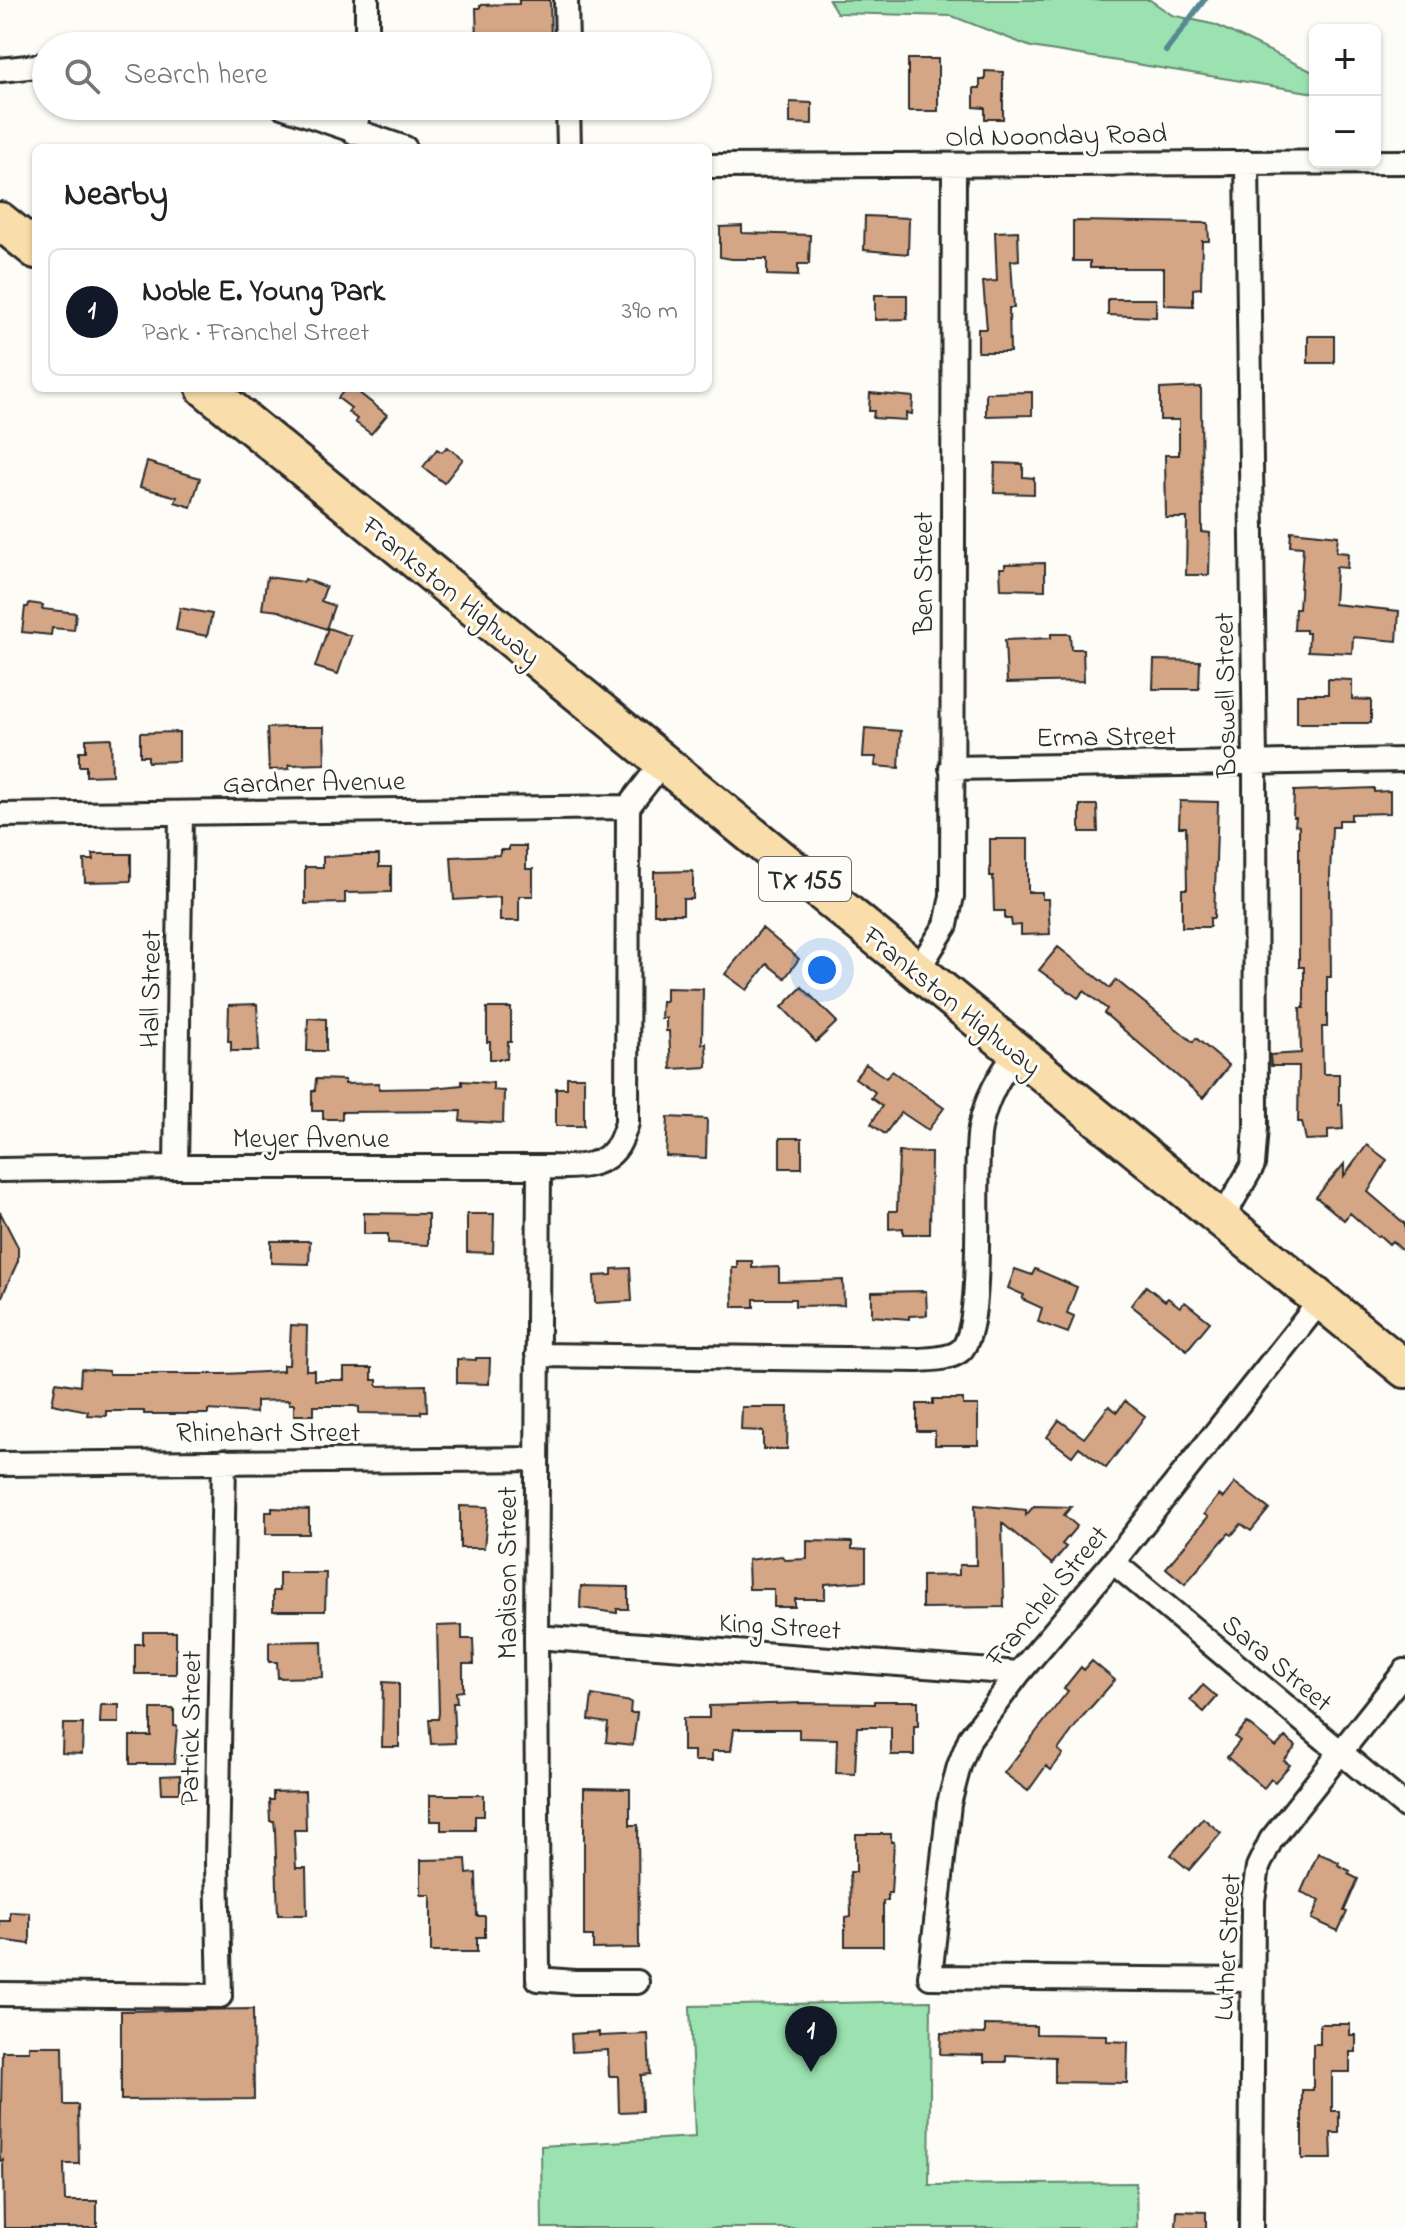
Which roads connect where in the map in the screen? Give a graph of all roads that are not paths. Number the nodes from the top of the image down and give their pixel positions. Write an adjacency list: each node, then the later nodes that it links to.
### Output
1 (367, 0): 3 (street)
2 (566, 0): 4 (street)
3 (367, 32)
4 (567, 32)
5 (32, 67): 6 (street)
6 (0, 70)
7 (320, 120): 10 (street)
8 (357, 120): 10 (street)
9 (568, 120): 12 (street)
10 (353, 132): 11 (street)
11 (392, 144)
12 (569, 144)
13 (1247, 162): 14 (street, Old Noonday Road); 15 (street, Old Noonday Road); 22 (street, Boswell Street)
14 (1405, 162)
15 (954, 165): 16 (street, Old Noonday Road); 23 (street, Ben Street)
16 (712, 166)
17 (0, 221): 18 (main road)
18 (32, 247)
19 (210, 392): 21 (main road, Frankston Highway / TX 155)
20 (1405, 760): 22 (street, Erma Street)
21 (663, 762): 24 (street); 27 (main road, Frankston Highway / TX 155)
22 (1255, 763): 23 (street, Erma Street); 32 (street, Boswell Street)
23 (951, 768): 27 (street, Ben Street)
24 (628, 807): 25 (street, Gardner Avenue); 30 (street, Meyer Avenue)
25 (181, 813): 26 (street, Gardner Avenue); 29 (street, Hall Street)
26 (0, 815)
27 (917, 971): 28 (main road, Frankston Highway / TX 155)
28 (1017, 1052): 32 (main road, Frankston Highway / TX 155); 34 (street)
29 (176, 1167): 30 (street, Meyer Avenue); 31 (street, Meyer Avenue)
30 (539, 1167): 34 (street, Madison Street)
31 (0, 1170)
32 (1222, 1219): 33 (main road, Frankston Highway / TX 155)
33 (1321, 1300): 35 (main road, Frankston Highway / TX 155); 39 (street, Franchel Street)
34 (537, 1355): 36 (street, Madison Street)
35 (1405, 1369)
36 (537, 1459): 37 (street, Rhinehart Street); 40 (street, Madison Street)
37 (224, 1461): 38 (street, Rhinehart Street); 47 (street, Patrick Street)
38 (0, 1464)
39 (1113, 1562): 42 (street, Franchel Street); 43 (street, Sara Street)
40 (536, 1637): 42 (street, King Street); 46 (street, Madison Street)
41 (1405, 1671): 43 (street, Luther Street)
42 (1019, 1673): 45 (street, Franchel Street)
43 (1339, 1753): 44 (street, Sara Street); 45 (street, Luther Street)
44 (1405, 1806)
45 (1251, 1980): 48 (street, Luther Street)
46 (637, 1982)
47 (0, 1994)
48 (1251, 2228)

